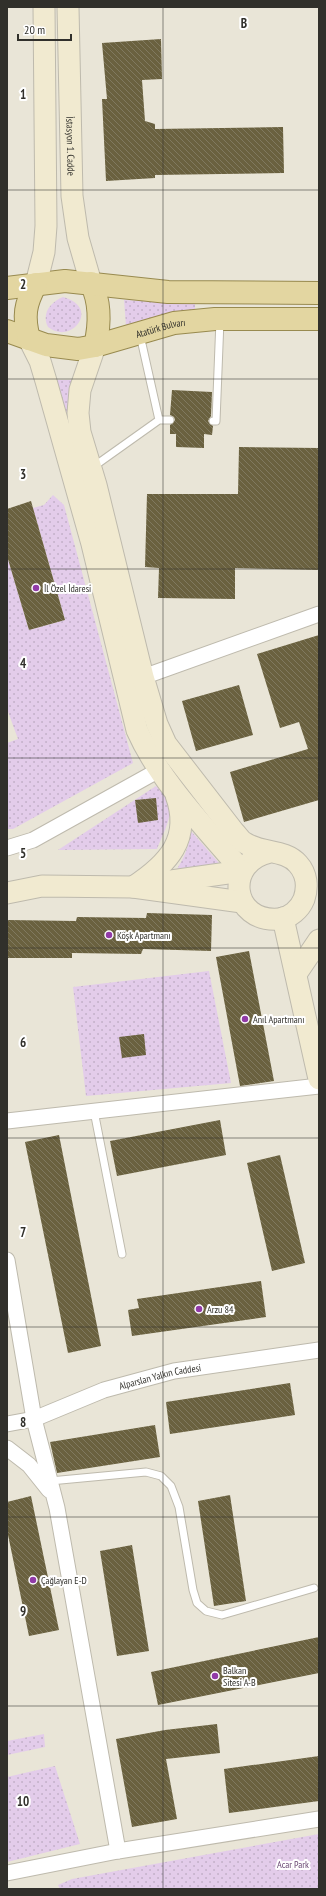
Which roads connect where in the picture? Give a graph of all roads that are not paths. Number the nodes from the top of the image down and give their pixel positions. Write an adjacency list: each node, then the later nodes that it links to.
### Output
1 (44, 7): 4 (main road)
2 (68, 7): 3 (main road, İstasyon 1. Cadde)
3 (91, 283): 4 (main road); 6 (main road); 12 (main road)
4 (36, 284): 5 (main road); 11 (main road)
5 (7, 288)
6 (319, 293)
7 (220, 319): 8 (main road, Atatürk Bulvarı); 10 (main road, Atatürk Bulvarı); 15 (lane)
8 (319, 319)
9 (7, 331): 11 (main road, Atatürk Bulvarı)
10 (139, 333): 12 (main road, Atatürk Bulvarı); 13 (lane)
11 (30, 338): 12 (main road, Atatürk Bulvarı); 19 (main road)
12 (95, 346): 16 (main road)
13 (159, 420): 14 (lane); 16 (lane)
14 (170, 420)
15 (213, 421)
16 (91, 468): 18 (main road)
17 (319, 614): 18 (street)
18 (143, 677): 22 (main road)
19 (159, 770): 20 (main road); 21 (street)
20 (175, 790): 24 (main road); 25 (main road)
21 (7, 848)
22 (270, 852): 23 (main road); 24 (main road)
23 (309, 864): 28 (main road)
24 (242, 871): 25 (main road); 27 (main road)
25 (132, 887): 26 (main road); 27 (main road)
26 (7, 893)
27 (242, 902): 29 (main road)
28 (311, 904): 29 (main road)
29 (283, 918): 31 (main road)
30 (319, 940): 31 (main road)
31 (296, 974): 32 (main road)
32 (319, 1079)
33 (319, 1086): 34 (street)
34 (94, 1111): 35 (street); 36 (lane)
35 (7, 1121)
36 (122, 1254)
37 (7, 1260): 39 (street)
38 (319, 1350): 39 (street, Alparslan Yalkın Caddesi)
39 (34, 1418): 40 (street, Alparslan Yalkın Caddesi); 42 (street)
40 (7, 1424)
41 (7, 1448): 43 (street)
42 (50, 1481): 43 (street); 44 (lane)
43 (57, 1508): 46 (street)
44 (314, 1588)
45 (319, 1818): 46 (street)
46 (118, 1851): 47 (street)
47 (7, 1873)

